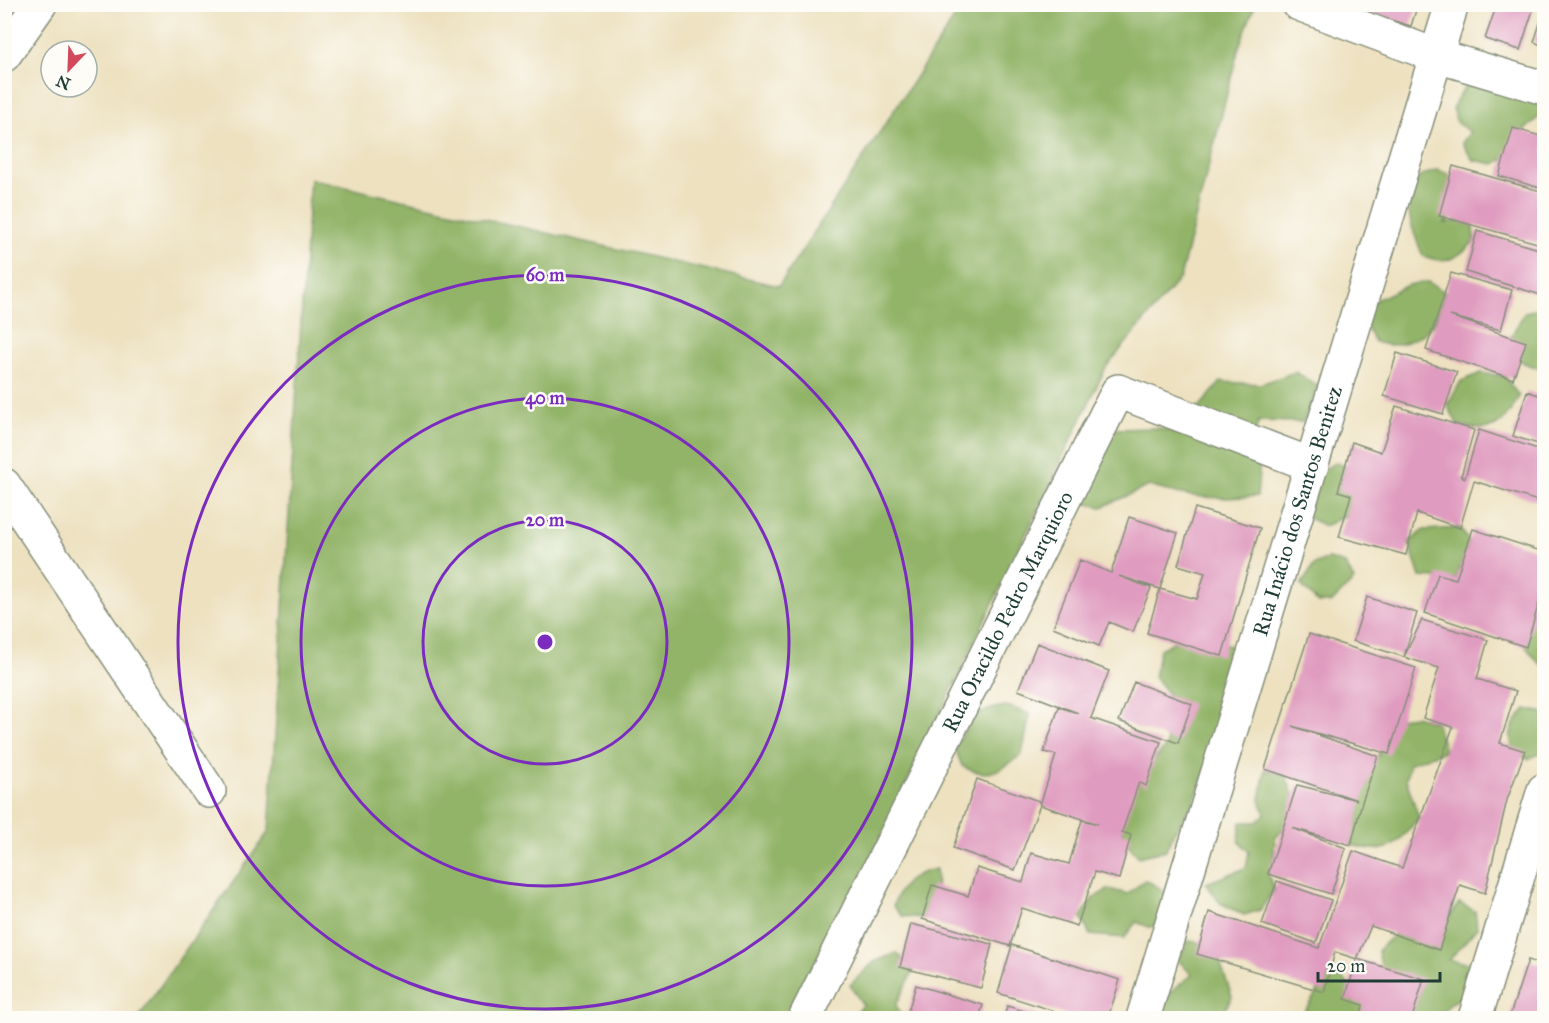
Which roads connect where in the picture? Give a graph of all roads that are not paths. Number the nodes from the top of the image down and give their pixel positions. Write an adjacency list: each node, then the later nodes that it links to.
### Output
1 (40, 4): 4 (street)
2 (1299, 4): 5 (street)
3 (1452, 4): 5 (street, Rua Inácio dos Santos Benitez)
4 (4, 55)
5 (1437, 56): 6 (street); 7 (street, Rua Inácio dos Santos Benitez)
6 (1545, 88)
7 (1312, 465): 11 (street, Rua Oracildo Pedro Marquioro); 12 (street, Rua Inácio dos Santos Benitez)
8 (4, 485): 10 (street)
9 (1545, 790): 13 (street)
10 (209, 791)
11 (805, 1018)
12 (1143, 1018)
13 (1475, 1018)

